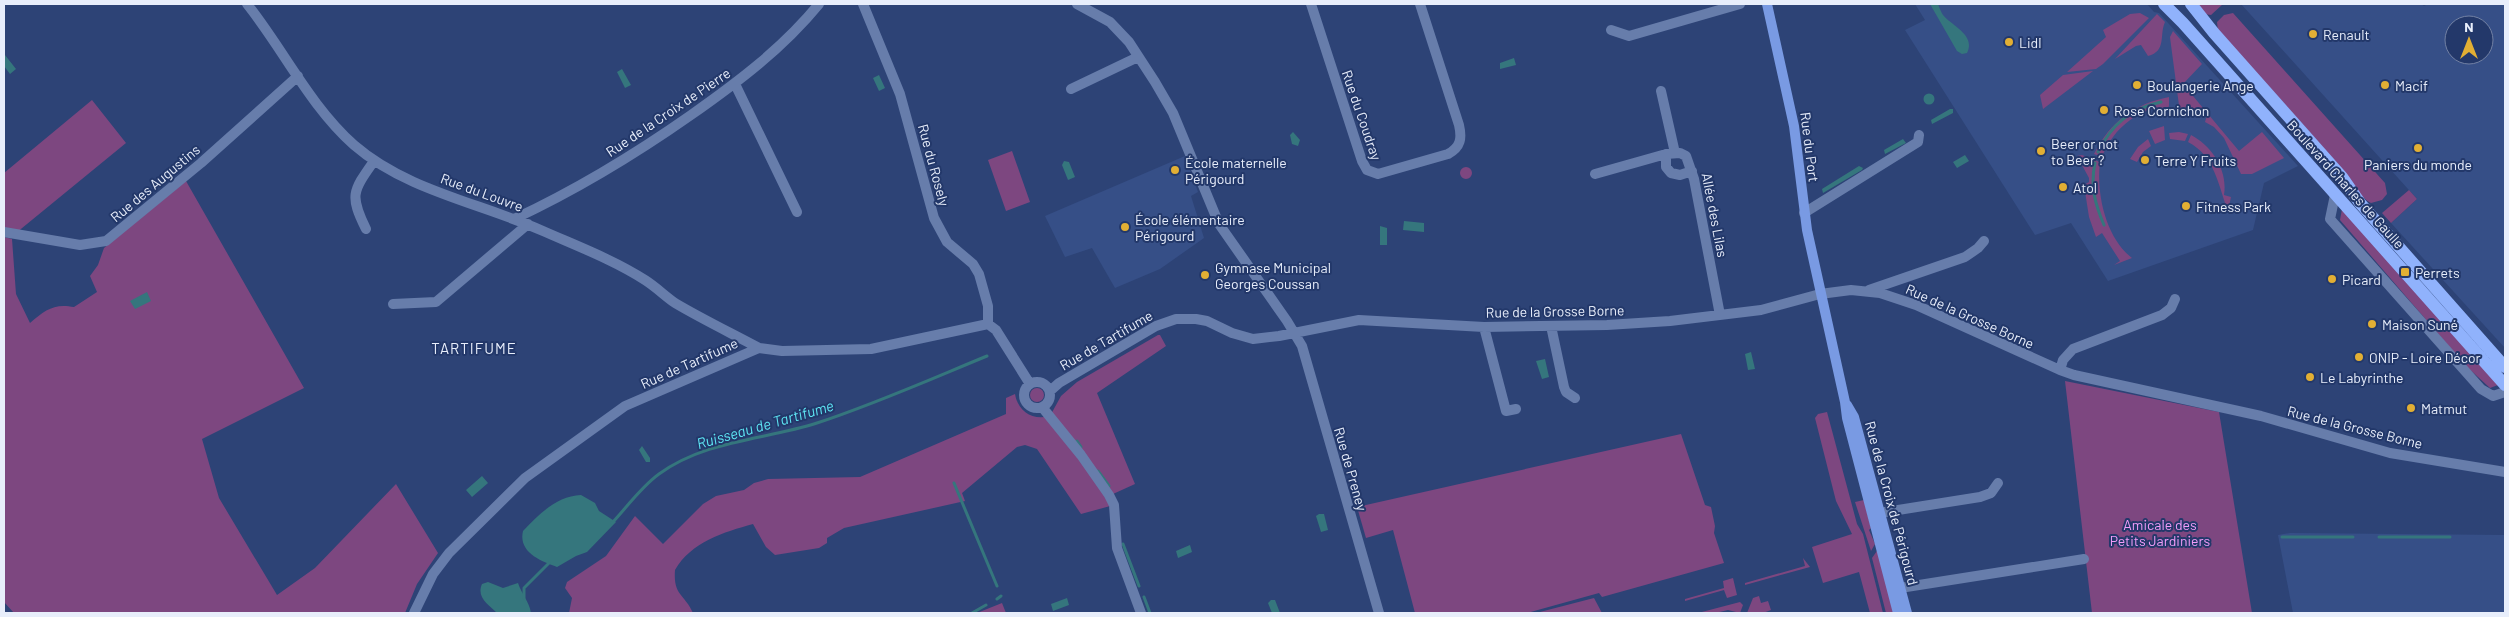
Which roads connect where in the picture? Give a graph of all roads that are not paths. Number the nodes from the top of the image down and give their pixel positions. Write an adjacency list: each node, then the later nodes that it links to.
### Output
1 (247, 4): 13 (street, Rue du Louvre)
2 (819, 4): 14 (street, Rue de la Croix de Pierre)
3 (863, 4): 35 (street, Rue du Rosely)
4 (1076, 4): 12 (street, Rue de Preney)
5 (1311, 4): 6 (street, Rue du Coudray)
6 (1420, 4)
7 (1740, 4): 11 (street)
8 (1768, 4): 24 (street, Rue du Port)
9 (2164, 4): 22 (main road, Boulevard Charles de Gaulle)
10 (2191, 4): 40 (main road, Boulevard Charles de Gaulle)
11 (1611, 30)
12 (1138, 57): 15 (street); 38 (street, Rue de Preney)
13 (298, 76): 19 (street, Rue du Louvre); 28 (street, Rue des Augustins)
14 (735, 84): 23 (street); 25 (street, Rue de la Croix de Pierre)
15 (1071, 89)
16 (1661, 91): 18 (street)
17 (1919, 135): 24 (street)
18 (1671, 153): 20 (street, Allée des Lilas); 20 (street); 21 (street)
19 (374, 161): 25 (street, Rue du Louvre); 27 (street)
20 (1692, 171): 34 (street, Allée des Lilas)
21 (1595, 174)
22 (2335, 195): 43 (main road, Boulevard Charles de Gaulle); 45 (street)
23 (797, 212)
24 (1804, 212): 31 (street, Rue du Port)
25 (514, 219): 26 (street, Rue du Louvre)
26 (528, 224): 33 (street); 39 (street, Rue du Louvre)
27 (366, 229)
28 (4, 232)
29 (1984, 241): 30 (street)
30 (1868, 290): 31 (street, Rue de la Grosse Borne); 41 (street, Rue de la Grosse Borne)
31 (1820, 294): 34 (street, Rue de la Grosse Borne); 51 (street, Rue de la Croix de Périgourd)
32 (2175, 299): 41 (street)
33 (393, 304)
34 (1720, 315): 36 (street, Rue de la Grosse Borne)
35 (988, 324): 39 (street, Rue de Tartifume); 42 (street)
36 (1551, 326): 37 (street, Rue de la Grosse Borne); 46 (street)
37 (1484, 327): 38 (street, Rue de la Grosse Borne); 48 (street)
38 (1294, 332): 44 (street, Rue de Tartifume); 56 (street, Rue de Preney)
39 (759, 348): 54 (street, Rue de Tartifume)
40 (2505, 367)
41 (2060, 370): 49 (street, Rue de la Grosse Borne)
42 (1030, 384): 44 (street); 47 (street)
43 (2505, 385)
44 (1050, 392): 47 (street)
45 (2505, 392)
46 (1575, 398)
47 (1042, 407): 55 (street)
48 (1516, 409)
49 (2505, 472)
50 (1998, 483): 51 (street)
51 (1876, 513): 53 (street, Rue de la Croix de Périgourd); 57 (street, Rue de la Croix de Périgourd)
52 (2084, 559): 53 (street)
53 (1900, 588): 58 (street, Rue de la Croix de Périgourd)
54 (414, 613)
55 (1141, 613)
56 (1379, 613)
57 (1898, 613)
58 (1906, 613)

